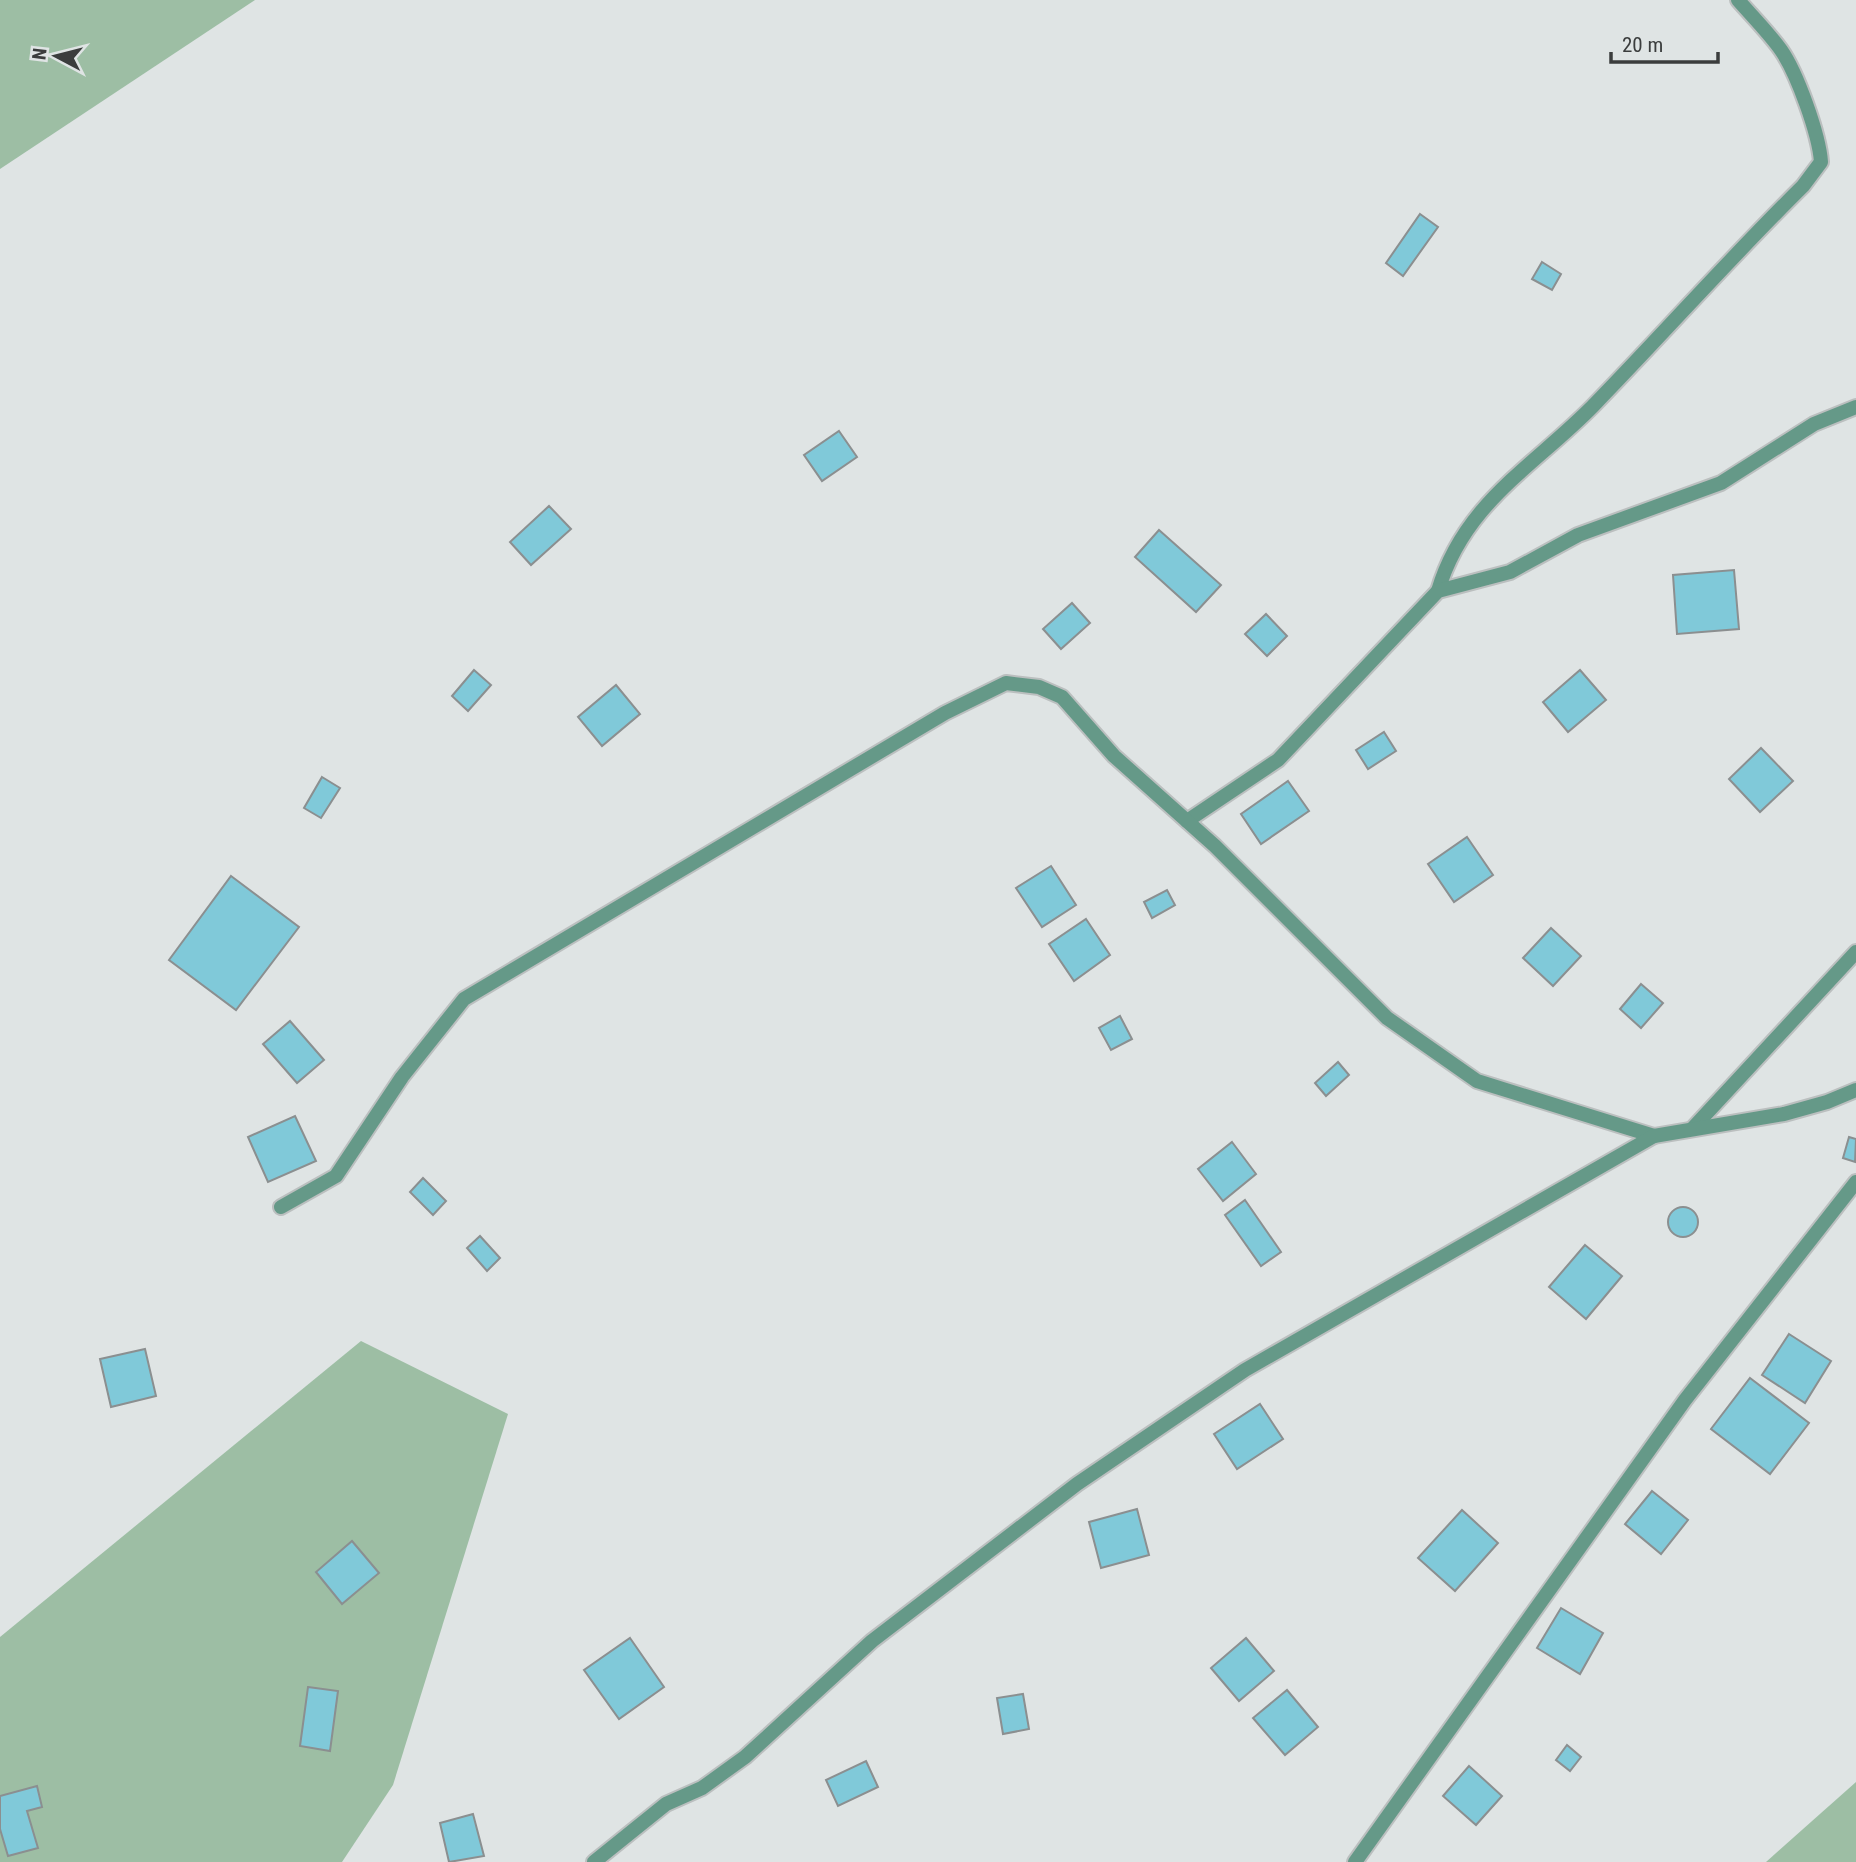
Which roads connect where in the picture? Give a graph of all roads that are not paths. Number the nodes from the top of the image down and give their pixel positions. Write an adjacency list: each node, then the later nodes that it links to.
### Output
1 (1738, 0): 3 (street)
2 (1856, 407): 3 (street)
3 (1438, 591): 4 (street)
4 (1187, 821): 8 (street); 10 (street)
5 (1856, 952): 7 (street)
6 (1856, 1090): 7 (street)
7 (1693, 1128): 8 (street)
8 (1654, 1136): 11 (street)
9 (1856, 1182): 12 (street)
10 (281, 1207)
11 (594, 1862)
12 (1355, 1862)

